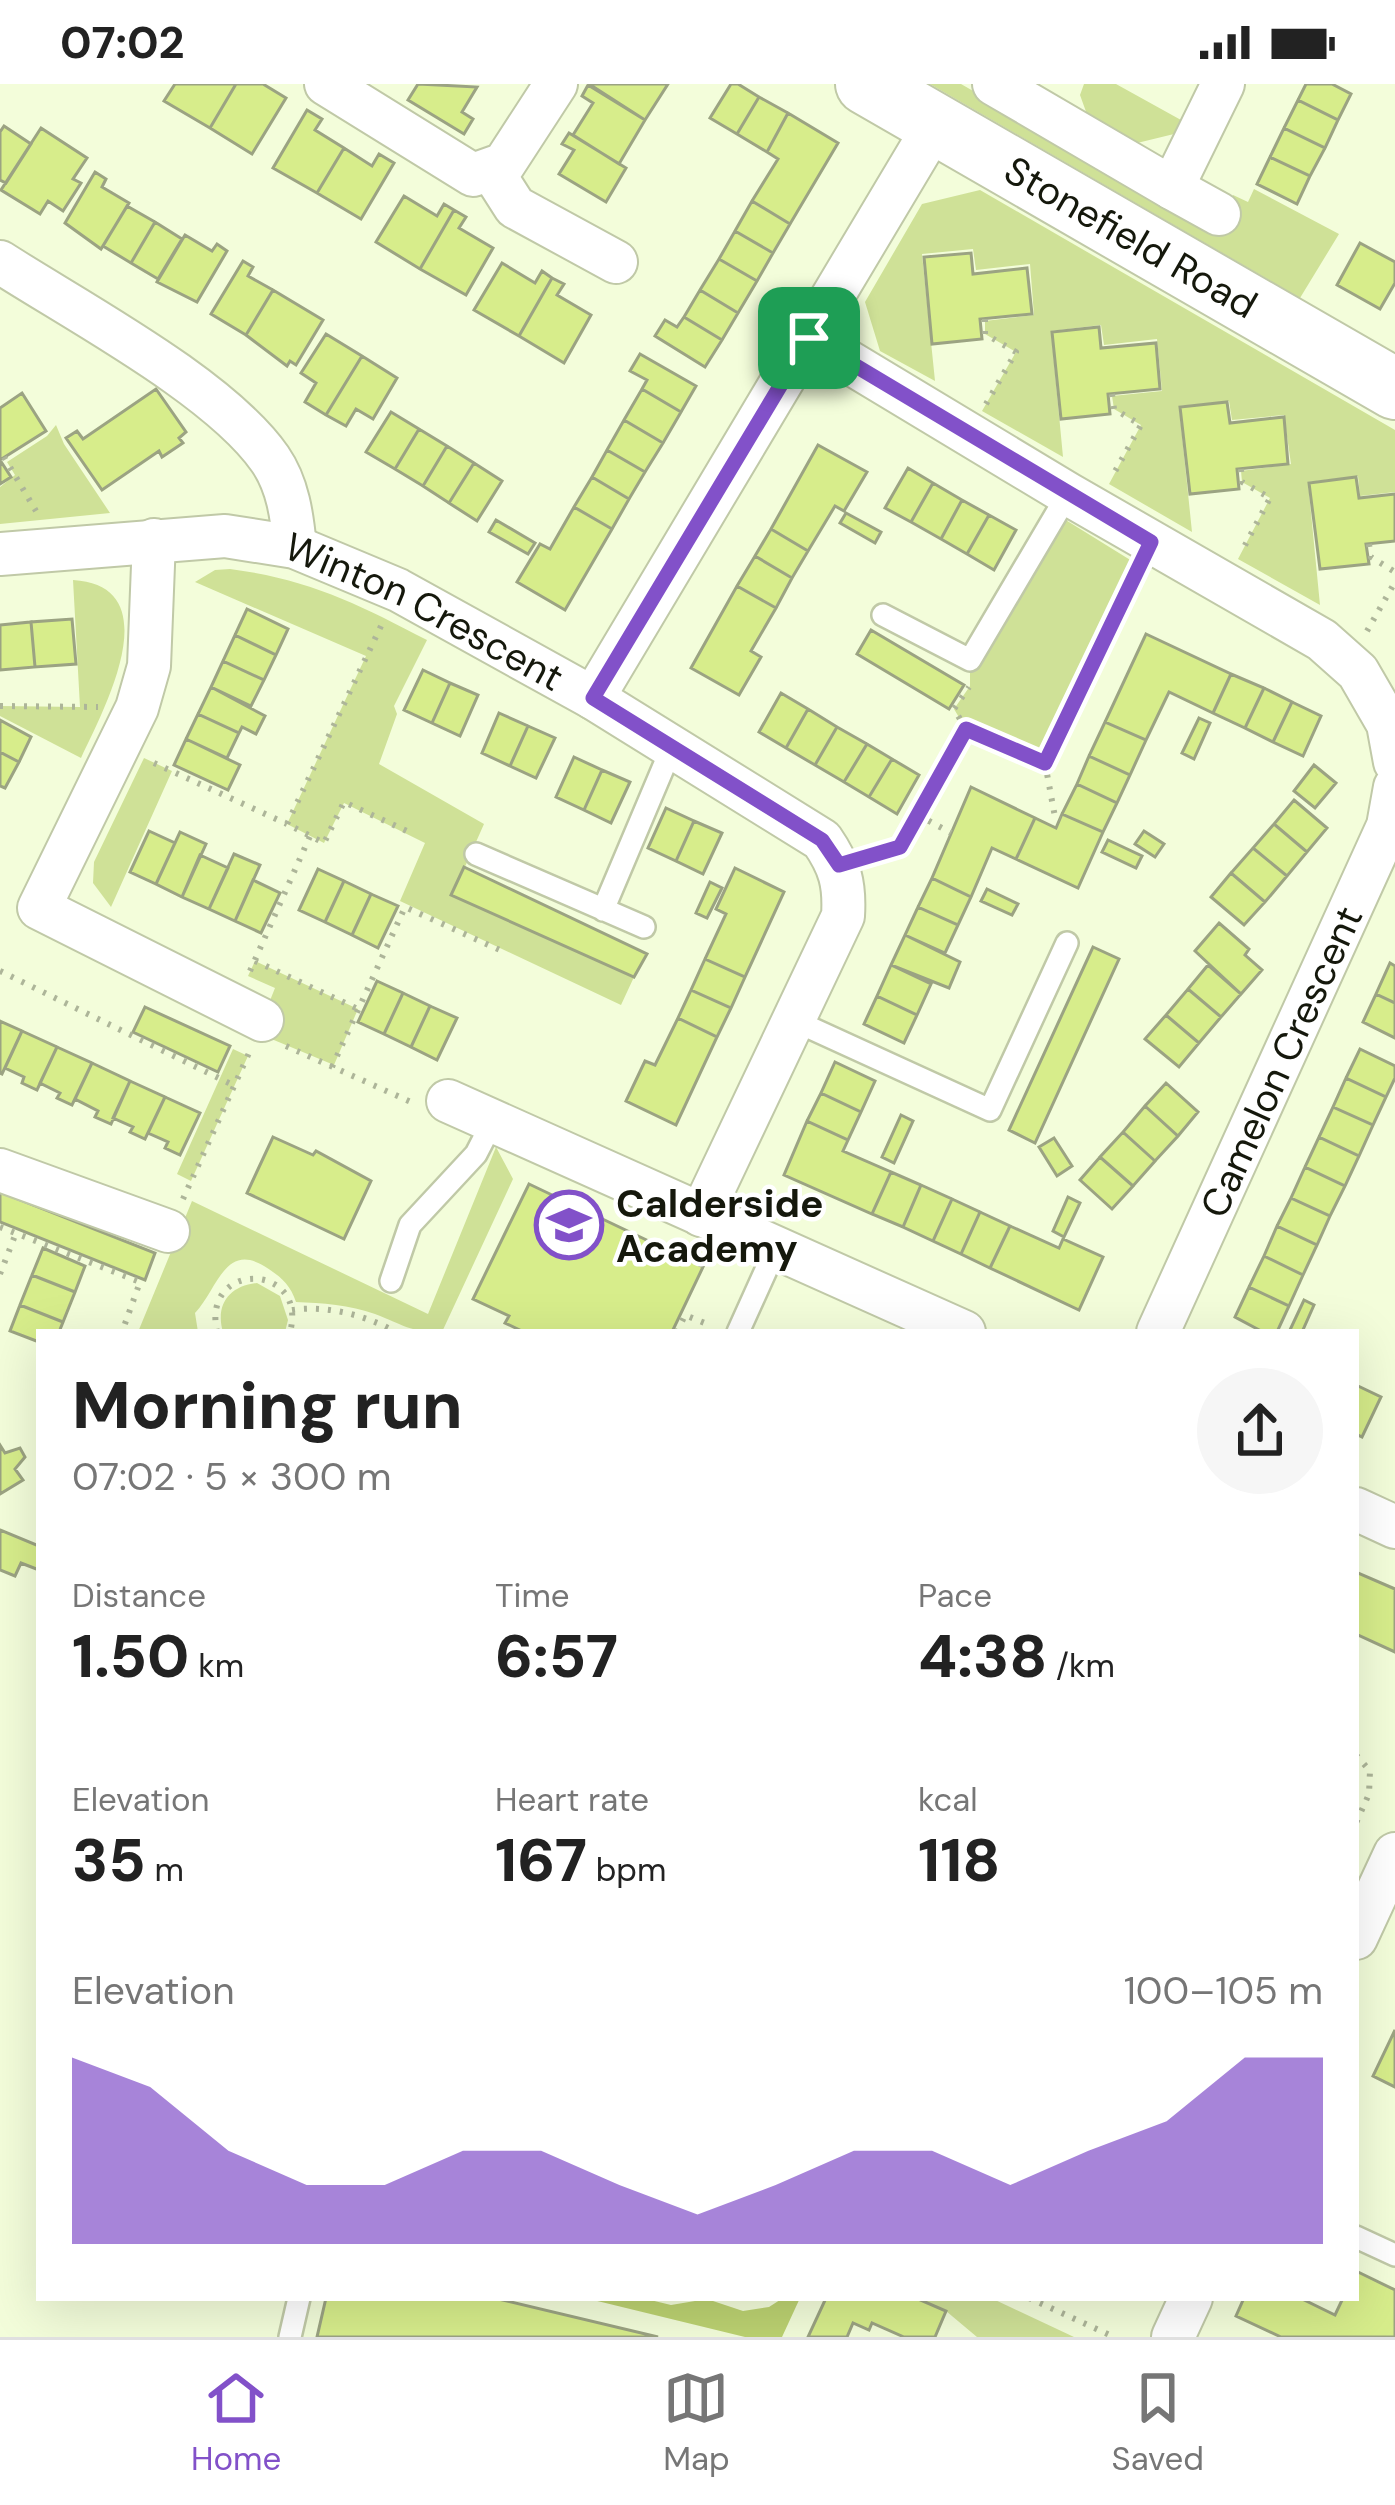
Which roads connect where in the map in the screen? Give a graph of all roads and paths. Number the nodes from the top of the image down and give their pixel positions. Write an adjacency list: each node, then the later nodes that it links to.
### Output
1 (556, 84): 7 (street)
2 (866, 84): 6 (street, Stonefield Road)
3 (994, 84): 8 (street)
4 (1223, 84): 8 (street)
5 (336, 86): 7 (street)
6 (935, 125): 13 (street); 14 (street, Stonefield Road)
7 (493, 171): 11 (street)
8 (1172, 188): 9 (street)
9 (1219, 214)
10 (0, 262): 23 (street)
11 (616, 262)
12 (985, 319): 16 (path)
13 (809, 338): 16 (street); 33 (street)
14 (1395, 389)
15 (1112, 394): 19 (path)
16 (969, 434): 19 (street)
17 (4, 458): 24 (path)
18 (1240, 469): 28 (path)
19 (1081, 502): 21 (street); 32 (lane)
20 (154, 540): 23 (street, Winton Crescent); 24 (street, Winton Crescent); 35 (street)
21 (1151, 542): 28 (street); 40 (path)
22 (1369, 544): 26 (path)
23 (295, 547): 29 (street, Winton Crescent)
24 (45, 550): 25 (street, Winton Crescent)
25 (0, 554)
26 (1395, 572)
27 (1395, 582): 31 (path)
28 (1225, 584): 39 (street)
29 (398, 590): 33 (street, Winton Crescent); 44 (path)
30 (883, 615): 32 (lane)
31 (1361, 641)
32 (970, 660): 36 (path)
33 (593, 698): 38 (street, Winton Crescent)
34 (0, 706): 35 (path)
35 (137, 708): 37 (street)
36 (966, 729): 40 (path); 42 (path)
37 (118, 747): 44 (path); 58 (street)
38 (672, 747): 49 (street, Winton Crescent); 50 (lane)
39 (1395, 762)
40 (1045, 763): 43 (path)
41 (1395, 787): 78 (street, Camelon Crescent)
42 (918, 815): 46 (path); 49 (path)
43 (1060, 819)
44 (287, 824): 47 (path)
45 (409, 832): 47 (path)
46 (951, 833)
47 (310, 836): 54 (path)
48 (476, 854): 50 (lane)
49 (839, 865): 57 (street)
50 (604, 910): 51 (lane)
51 (644, 927)
52 (1067, 943): 57 (lane)
53 (502, 951): 56 (path)
54 (255, 961): 56 (path); 58 (path)
55 (0, 971): 60 (path)
56 (358, 1009): 59 (path)
57 (793, 1020): 64 (street)
58 (260, 1027): 59 (path); 60 (path)
59 (332, 1067): 61 (path)
60 (235, 1086): 66 (path)
61 (448, 1101): 62 (street)
62 (493, 1121): 64 (street); 70 (lane)
63 (0, 1170): 66 (street)
64 (701, 1215): 68 (street)
65 (0, 1227): 67 (path)
66 (168, 1231)
67 (16, 1233): 69 (path); 72 (path)
68 (776, 1248): 76 (lane); 77 (street)
69 (0, 1274)
70 (391, 1281)
71 (292, 1310): 73 (path); 74 (path); 75 (path)
72 (123, 1329)
73 (217, 1329)
74 (290, 1329)
75 (389, 1329)
76 (739, 1329)
77 (957, 1329)
78 (1159, 1329)
79 (1359, 1510): 80 (street)
80 (1395, 1527)
81 (1359, 1758): 82 (path)
82 (1359, 1815)
83 (1395, 1854): 84 (street)
84 (1385, 1898): 85 (street)
85 (1359, 1934)
86 (1359, 2238): 87 (lane)
87 (1395, 2255)
88 (298, 2301): 91 (lane)
89 (1036, 2301): 92 (path)
90 (1190, 2301): 93 (street)
91 (290, 2337)
92 (1114, 2337)
93 (1173, 2337)

